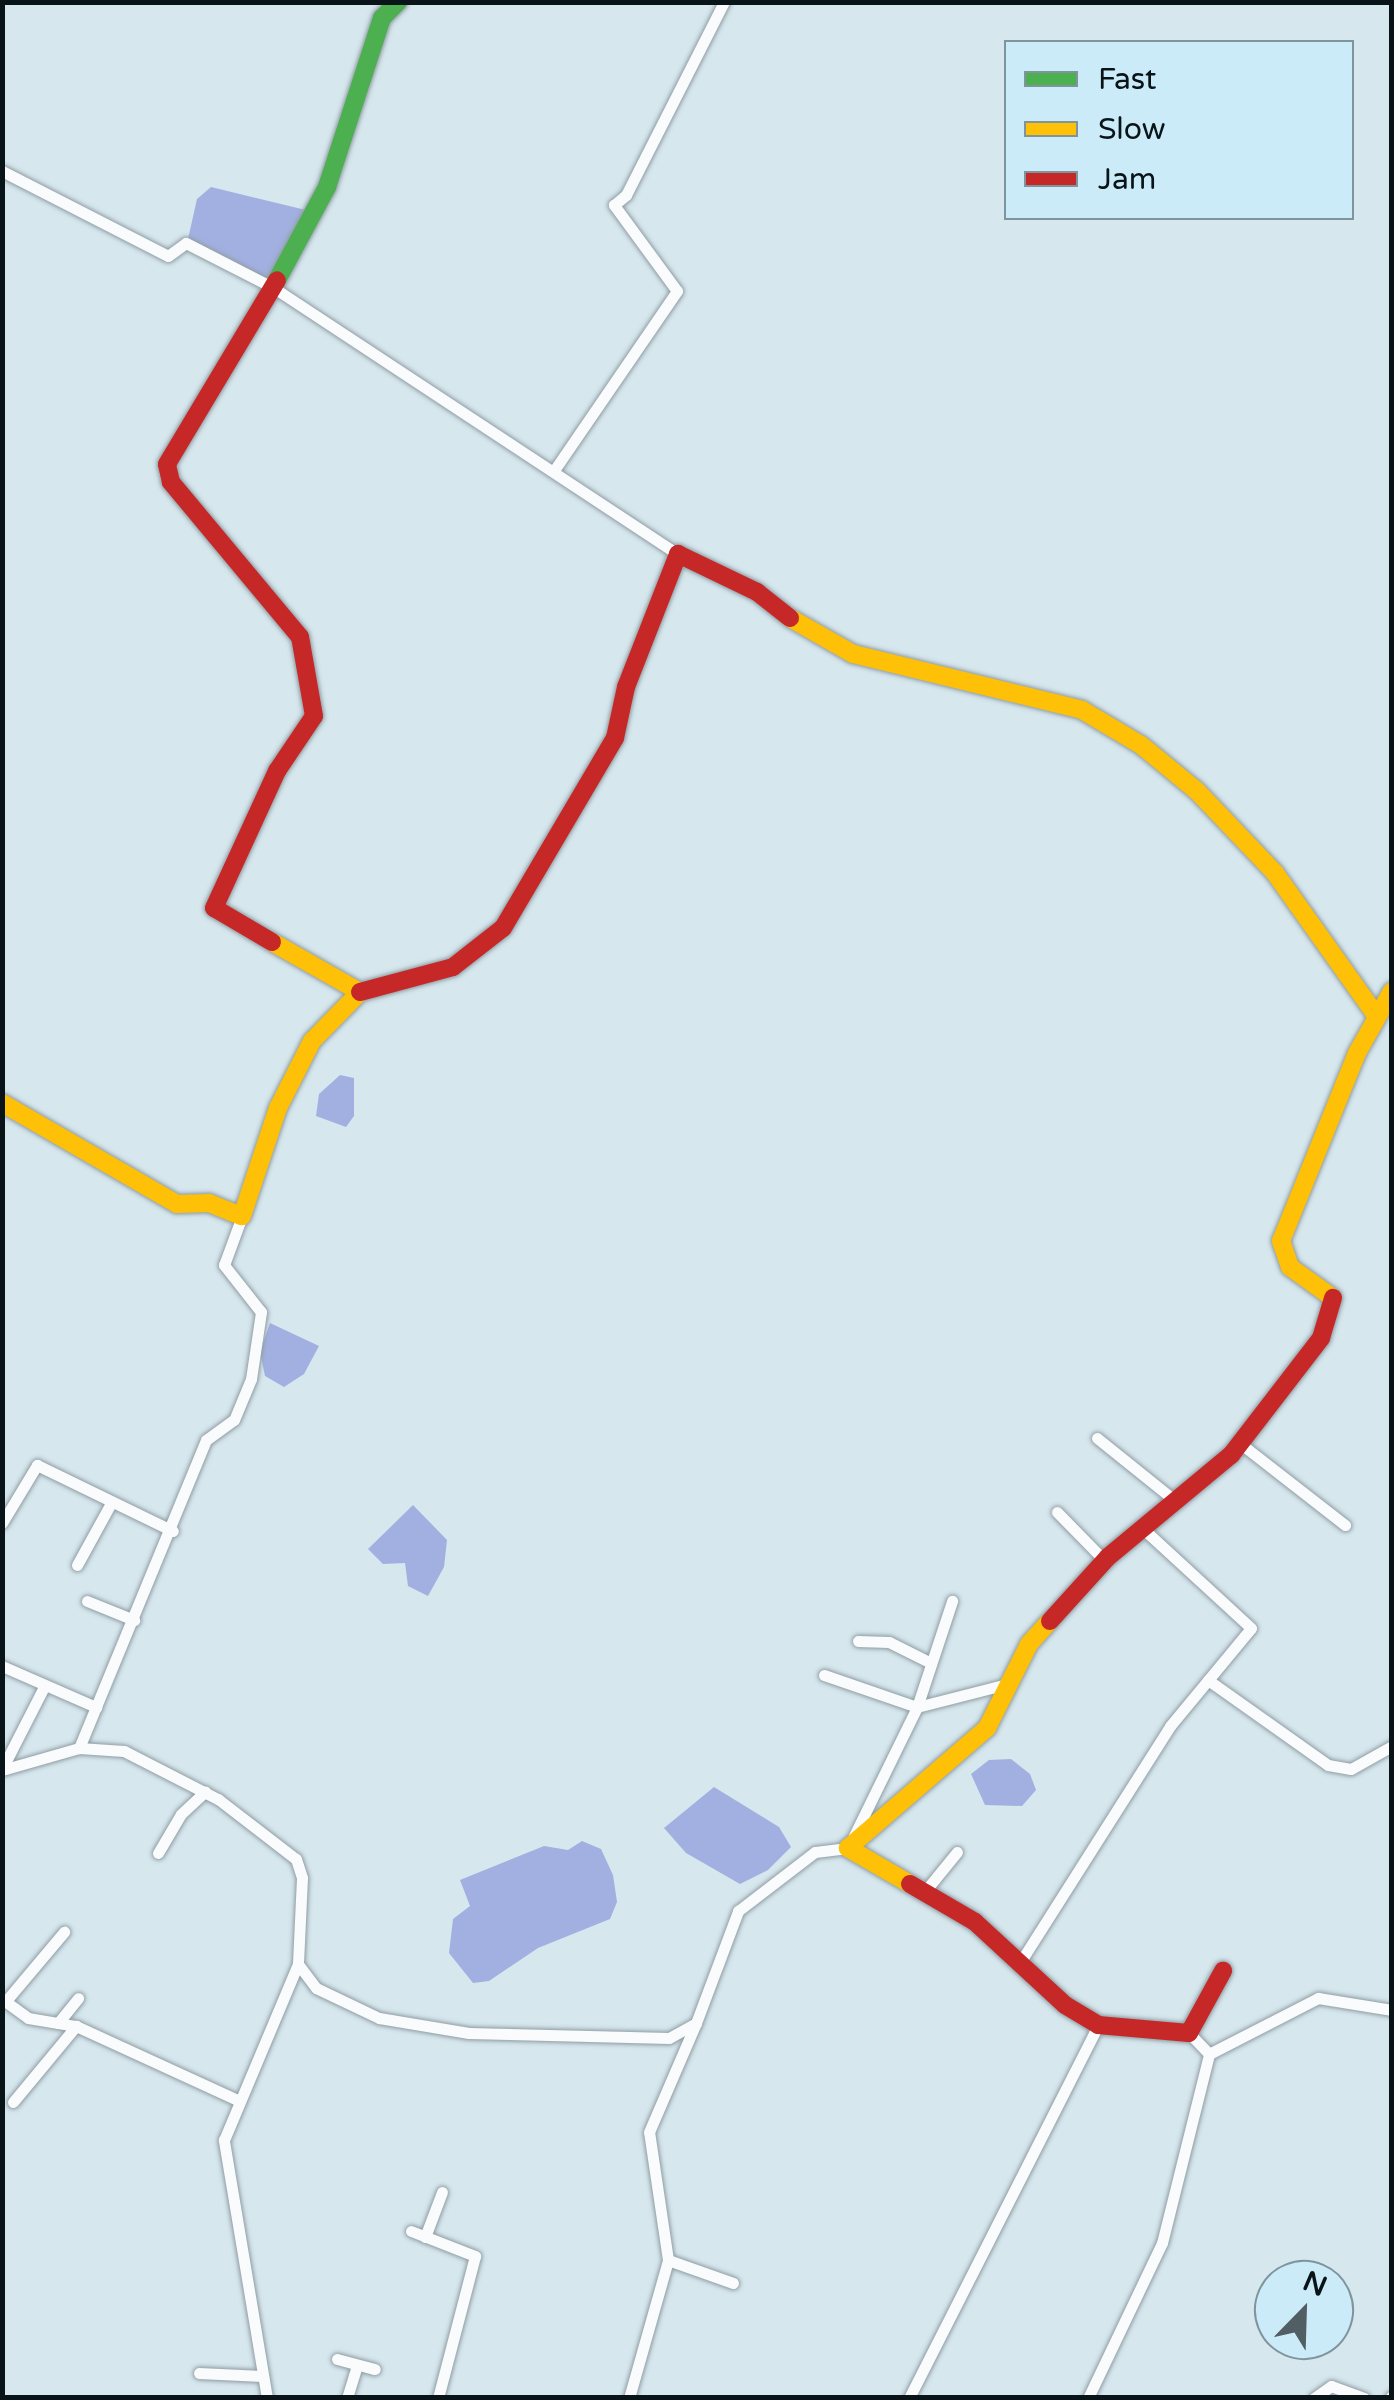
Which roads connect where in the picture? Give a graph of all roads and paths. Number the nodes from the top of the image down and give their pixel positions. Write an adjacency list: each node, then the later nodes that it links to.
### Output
1 (398, 2): 4 (street)
2 (724, 2): 5 (street)
3 (2, 170): 4 (street)
4 (274, 288): 5 (street); 8 (street)
5 (554, 468): 6 (street)
6 (678, 554): 8 (street); 9 (street)
7 (1392, 991): 9 (street)
8 (360, 992): 11 (street)
9 (1376, 1015): 13 (street)
10 (2, 1104): 11 (street)
11 (242, 1216): 20 (street)
12 (1097, 1438): 14 (street)
13 (1240, 1444): 14 (street); 18 (street)
14 (1174, 1500): 19 (street)
15 (110, 1506): 22 (street)
16 (1058, 1512): 21 (street)
17 (2, 1522): 20 (street)
18 (1346, 1525)
19 (1142, 1526): 21 (street); 30 (street)
20 (172, 1531): 25 (street)
21 (1105, 1561): 31 (street)
22 (77, 1565)
23 (88, 1601): 25 (street)
24 (952, 1602): 27 (street)
25 (134, 1620): 33 (street)
26 (858, 1641): 27 (street)
27 (929, 1662): 34 (street)
28 (2, 1666): 32 (street)
29 (824, 1675): 34 (street)
30 (1208, 1680): 35 (street); 44 (street)
31 (1012, 1683): 34 (street); 39 (street)
32 (45, 1685): 33 (street); 37 (street)
33 (96, 1707): 36 (street)
34 (916, 1707): 39 (street)
35 (1392, 1746)
36 (78, 1748): 37 (street); 38 (street)
37 (2, 1769)
38 (205, 1792): 41 (street); 45 (street)
39 (848, 1848): 42 (street); 51 (street)
40 (957, 1852): 42 (street)
41 (158, 1854)
42 (926, 1890): 44 (street)
43 (64, 1932): 48 (street)
44 (1021, 1961): 52 (street)
45 (298, 1964): 51 (street); 56 (street)
46 (1223, 1971): 54 (street)
47 (78, 1998): 50 (street)
48 (4, 2001): 50 (street)
49 (1392, 2010): 55 (street)
50 (58, 2023): 53 (street)
51 (696, 2023): 61 (street)
52 (1098, 2024): 54 (street); 72 (street)
53 (76, 2026): 56 (street); 57 (street)
54 (1188, 2033): 55 (street)
55 (1209, 2054): 73 (street)
56 (240, 2101): 67 (street)
57 (13, 2102)
58 (442, 2192): 60 (street)
59 (410, 2231): 60 (street)
60 (425, 2237): 70 (street)
61 (668, 2260): 62 (street); 71 (street)
62 (733, 2284)
63 (337, 2360): 64 (street)
64 (357, 2365): 65 (street); 69 (street)
65 (375, 2370)
66 (199, 2373): 67 (street)
67 (262, 2376): 68 (street)
68 (267, 2398)
69 (347, 2398)
70 (438, 2398)
71 (629, 2398)
72 (909, 2398)
73 (1088, 2398)
74 (1314, 2398): 75 (street)
75 (1364, 2398)

